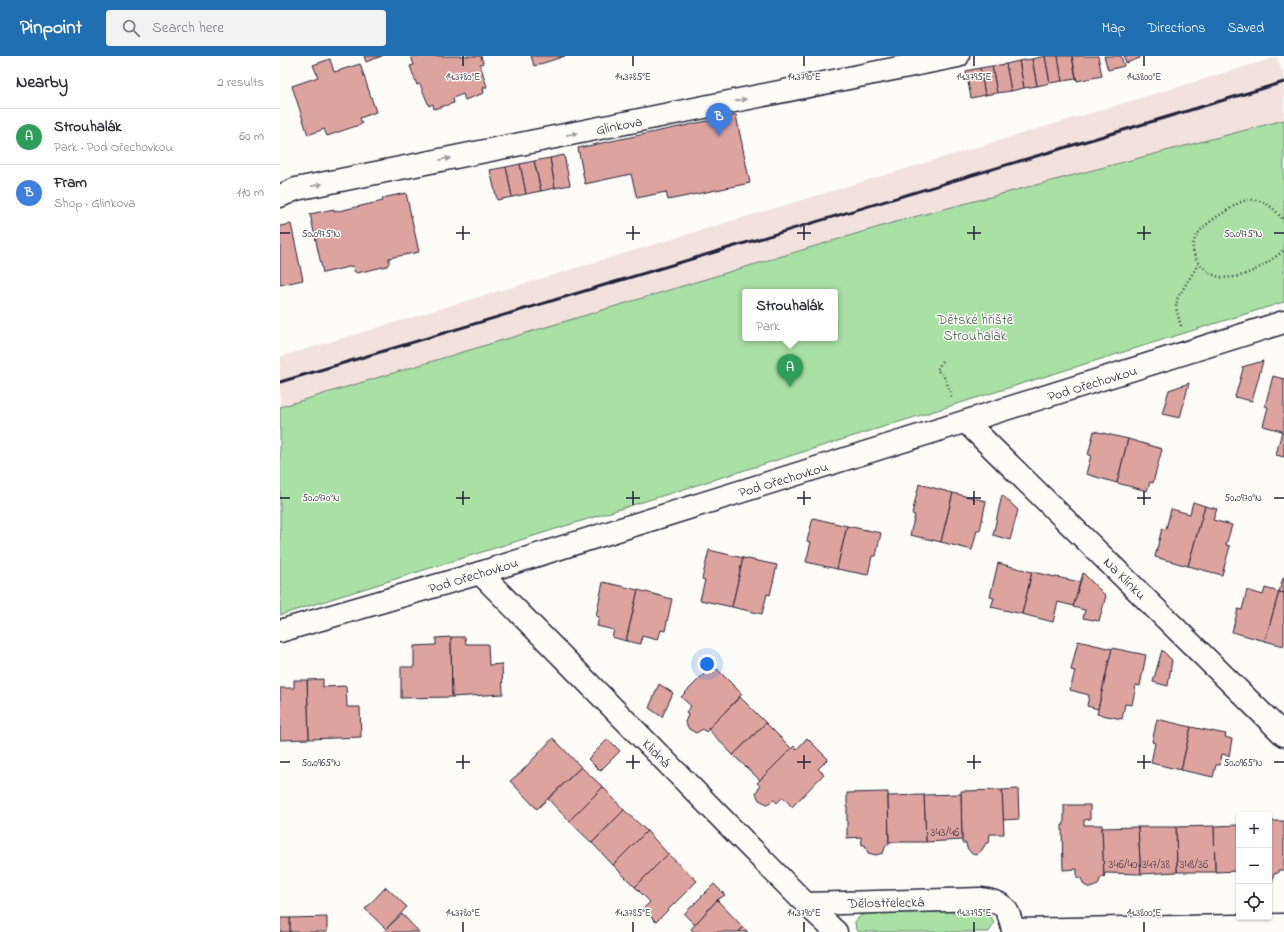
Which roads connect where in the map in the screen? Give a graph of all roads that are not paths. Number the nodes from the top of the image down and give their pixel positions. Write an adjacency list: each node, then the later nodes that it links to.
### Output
1 (958, 56): 2 (street, Glinkova, one-way to 1)
2 (280, 196)
3 (1284, 322): 4 (street, Pod Ořechovkou)
4 (966, 422): 5 (street, Pod Ořechovkou); 7 (street, Na Klínku)
5 (480, 573): 6 (street, Pod Ořechovkou); 8 (street, Klidná)
6 (280, 632)
7 (1284, 735)
8 (806, 904): 10 (street, Dělostřelecká); 11 (street, Klidná)
9 (1284, 925): 10 (street, Dělostřelecká)
10 (1012, 931)
11 (836, 932)

